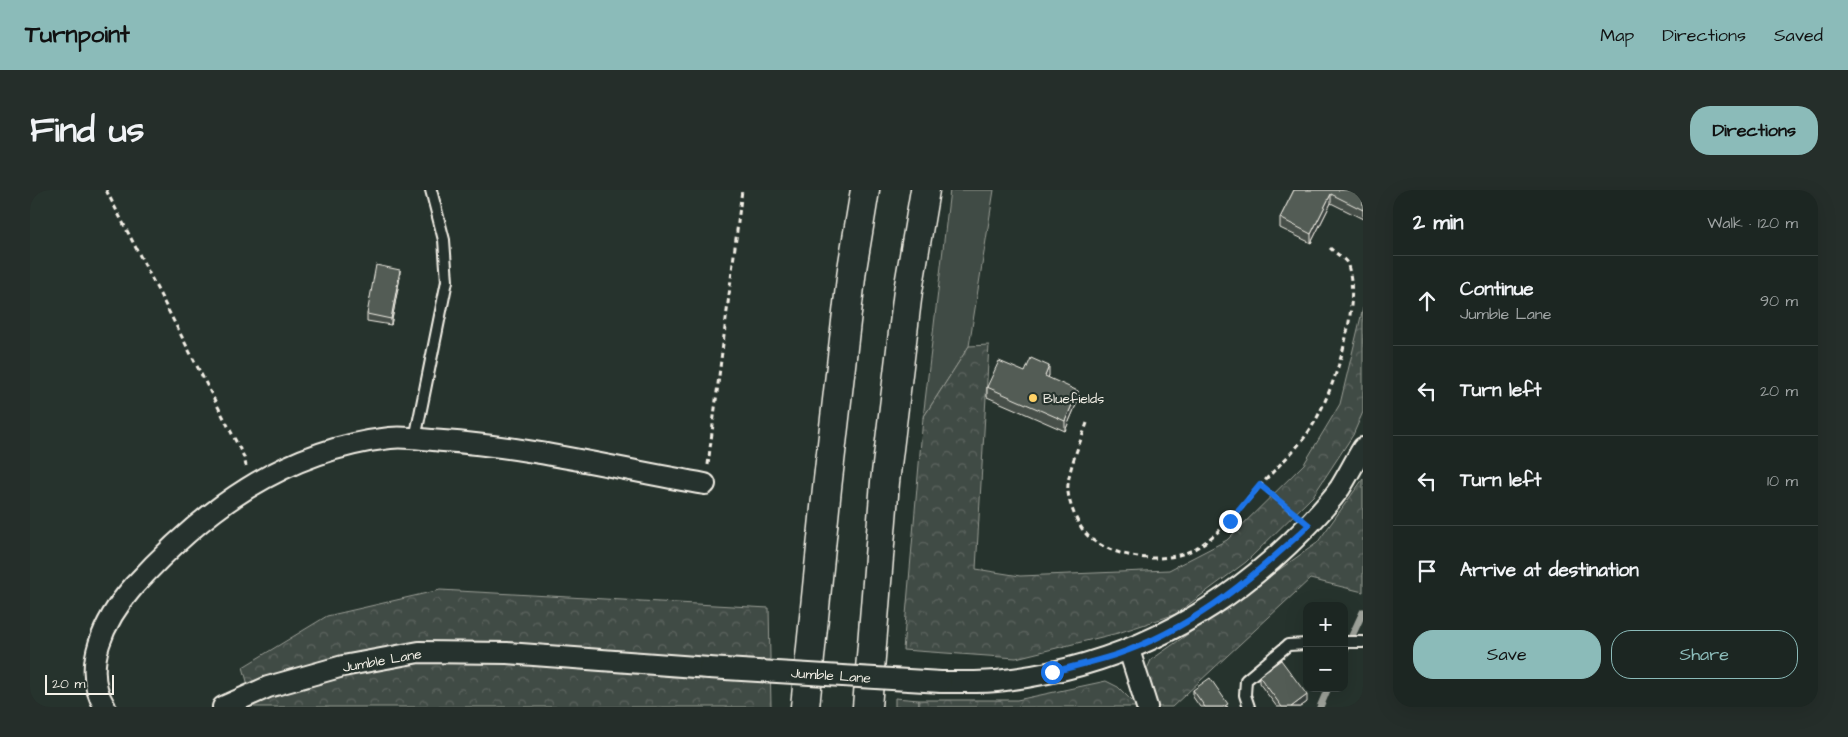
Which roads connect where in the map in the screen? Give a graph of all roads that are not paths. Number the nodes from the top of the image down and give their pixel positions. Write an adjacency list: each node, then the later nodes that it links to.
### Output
1 (431, 190): 4 (lane)
2 (865, 190): 13 (highway)
3 (925, 190): 14 (highway)
4 (416, 439): 6 (street); 11 (street)
5 (1363, 448): 10 (street, Jumble Lane)
6 (705, 484)
7 (1348, 642): 8 (lane)
8 (1363, 642)
9 (1303, 644): 16 (lane)
10 (1129, 650): 12 (street, Jumble Lane, bridge); 15 (street)
11 (105, 707)
12 (223, 707)
13 (805, 707)
14 (867, 707)
15 (1147, 707)
16 (1249, 707)

